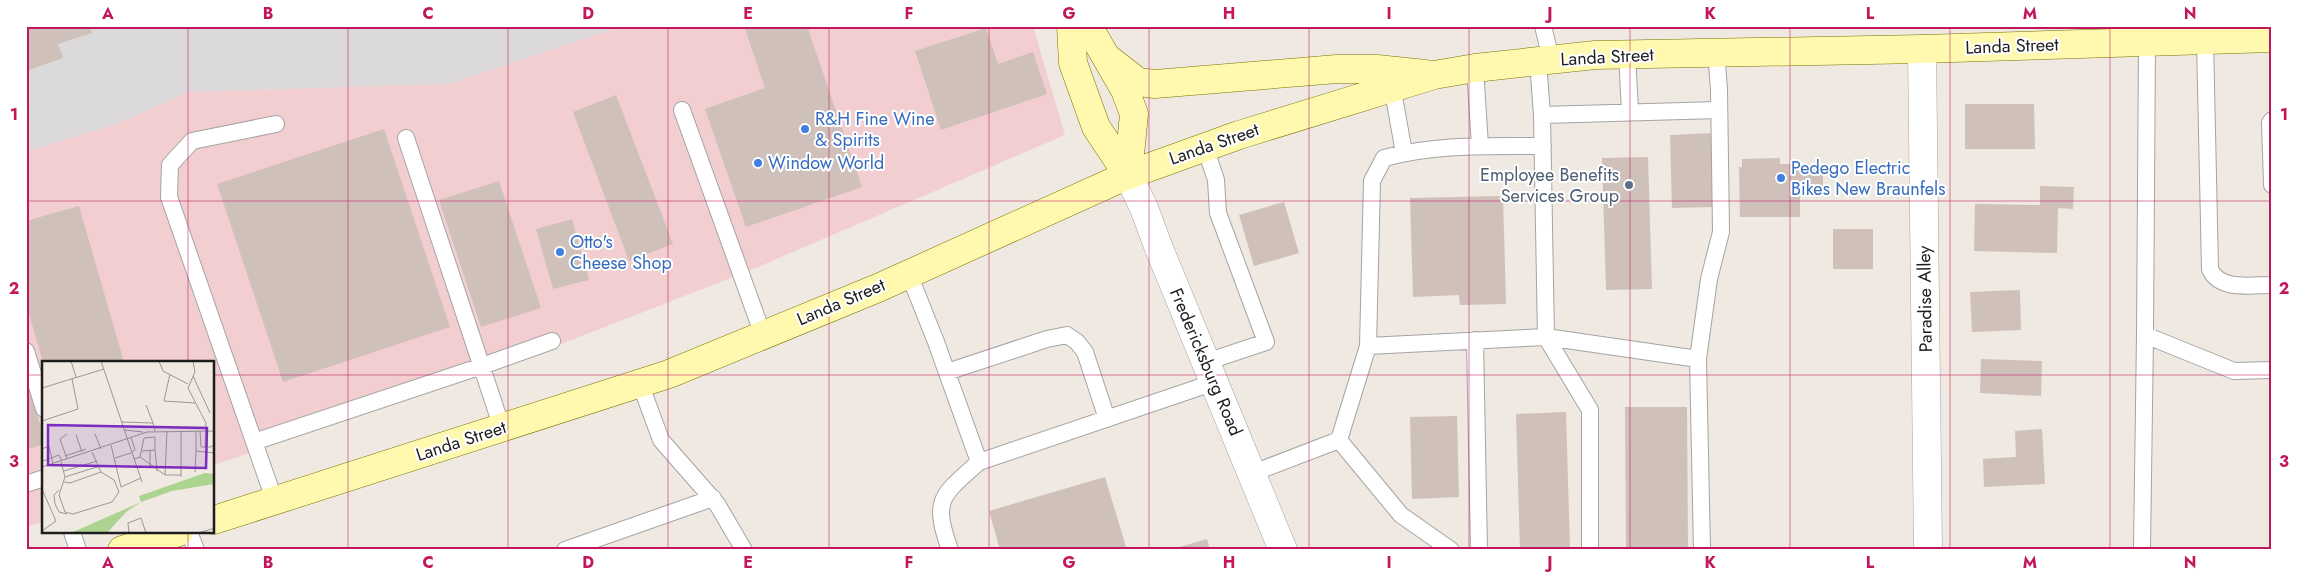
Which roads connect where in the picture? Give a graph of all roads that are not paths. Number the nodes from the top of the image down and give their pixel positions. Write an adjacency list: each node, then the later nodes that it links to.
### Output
1 (1071, 26): 26 (main road, Fredericksburg Road)
2 (1088, 26): 11 (main road)
3 (1543, 26): 12 (lane)
4 (2240, 33): 5 (main road, Landa Street); 6 (main road, Landa Street)
5 (2272, 38)
6 (2205, 40): 7 (main road, Landa Street); 29 (lane)
7 (2147, 42): 8 (main road, Landa Street); 31 (lane)
8 (1922, 49): 9 (main road, Landa Street); 69 (street, Paradise Alley)
9 (1716, 52): 10 (main road, Landa Street); 16 (lane)
10 (1627, 55): 12 (main road, Landa Street); 17 (lane)
11 (1106, 57): 14 (main road, Landa Street); 26 (main road)
12 (1544, 60): 13 (main road, Landa Street); 18 (lane)
13 (1475, 68): 14 (main road, Landa Street); 22 (lane)
14 (1391, 80): 24 (main road, Landa Street); 25 (lane)
15 (682, 110): 30 (lane)
16 (1719, 110): 17 (lane); 37 (lane)
17 (1630, 111): 18 (lane)
18 (1542, 115): 23 (lane)
19 (2272, 120): 27 (lane)
20 (276, 124): 47 (lane)
21 (406, 138): 38 (lane)
22 (1480, 146): 23 (lane); 25 (lane)
23 (1543, 146): 32 (lane)
24 (1205, 147): 26 (main road, Landa Street); 41 (lane)
25 (1404, 152): 35 (lane)
26 (1128, 174): 28 (main road, Landa Street); 41 (street, Fredericksburg Road)
27 (2272, 184)
28 (909, 274): 30 (main road, Landa Street); 40 (lane)
29 (2272, 286)
30 (763, 335): 42 (main road, Landa Street)
31 (2145, 335): 39 (lane); 70 (lane)
32 (1546, 337): 34 (lane); 37 (lane); 67 (lane)
33 (552, 340): 38 (lane)
34 (1475, 340): 35 (lane); 66 (lane)
35 (1368, 346): 46 (lane)
36 (26, 351): 43 (lane)
37 (1698, 359): 68 (lane)
38 (482, 366): 45 (lane); 47 (lane)
39 (2272, 370)
40 (947, 372): 44 (lane); 48 (lane)
41 (1210, 372): 44 (lane); 49 (street, Fredericksburg Road)
42 (640, 383): 45 (main road, Landa Street); 52 (lane)
43 (42, 403)
44 (1107, 419): 48 (lane)
45 (502, 428): 53 (main road, Landa Street)
46 (1339, 440): 49 (lane); 65 (lane)
47 (254, 442): 53 (lane)
48 (979, 462): 63 (lane)
49 (1253, 473): 64 (street, Fredericksburg Road)
50 (42, 479): 51 (lane)
51 (26, 484)
52 (712, 498): 61 (lane); 62 (lane)
53 (275, 502): 54 (main road, Landa Street)
54 (215, 520)
55 (73, 534): 58 (lane)
56 (173, 534): 59 (main road)
57 (191, 534): 60 (lane)
58 (78, 550)
59 (122, 550)
60 (196, 550)
61 (565, 550)
62 (744, 550)
63 (950, 550)
64 (1283, 550)
65 (1451, 550)
66 (1479, 550)
67 (1590, 550)
68 (1702, 550)
69 (1928, 550)
70 (2142, 550)

